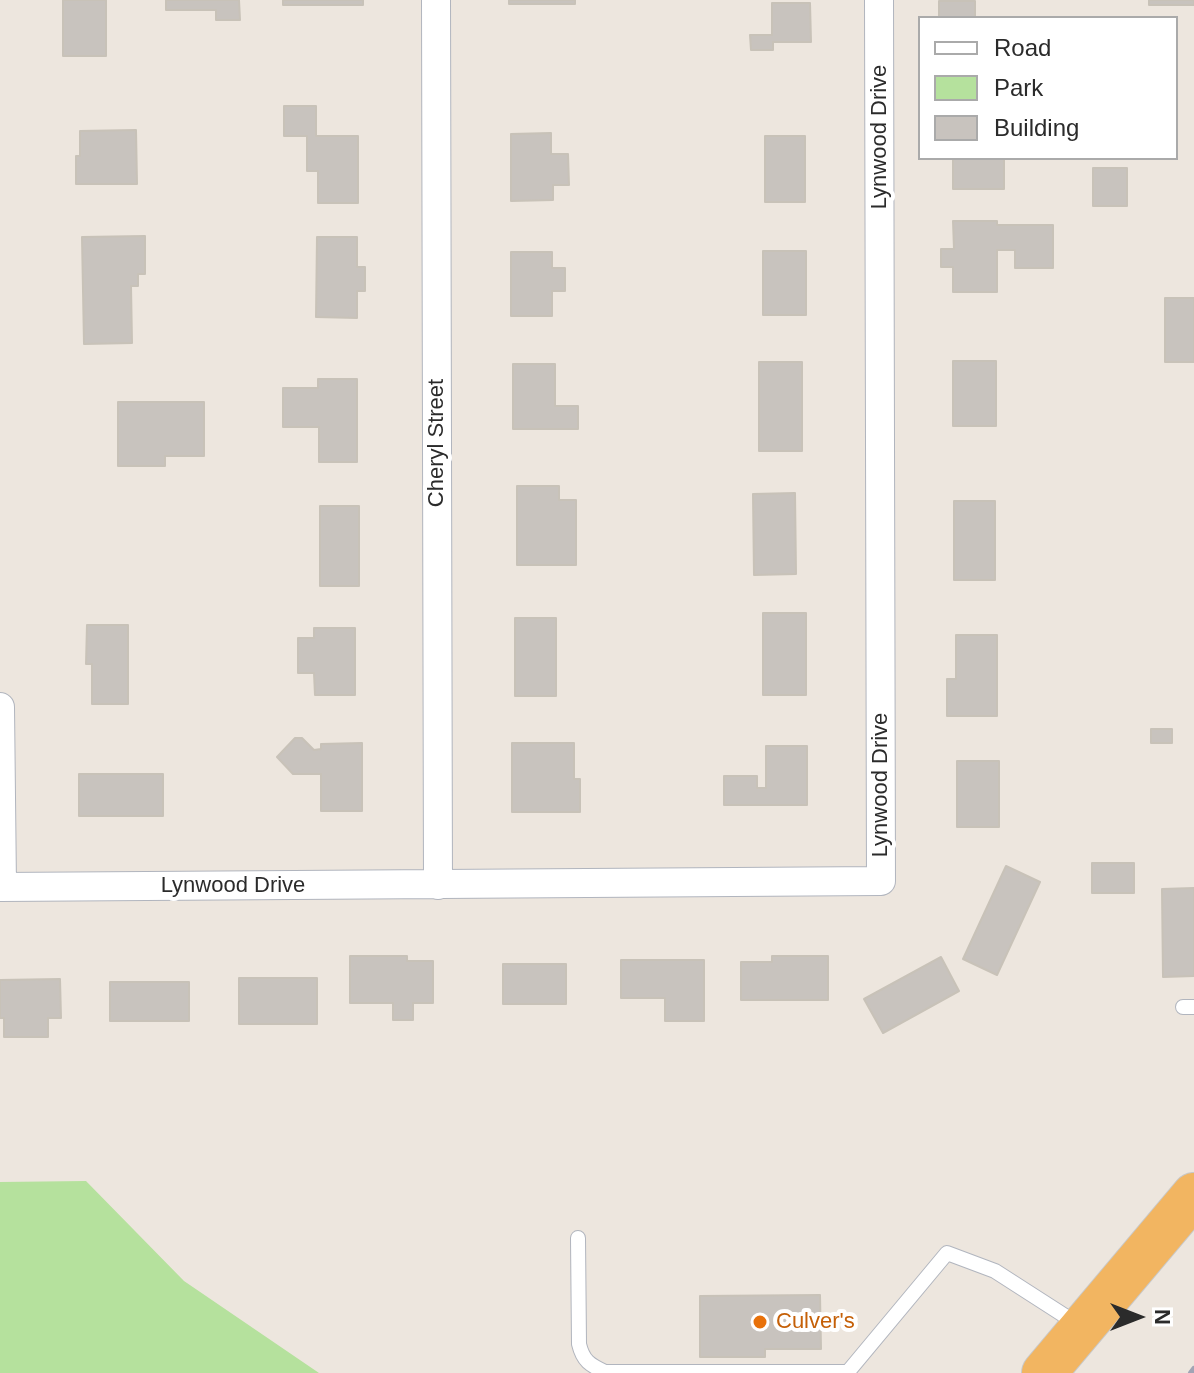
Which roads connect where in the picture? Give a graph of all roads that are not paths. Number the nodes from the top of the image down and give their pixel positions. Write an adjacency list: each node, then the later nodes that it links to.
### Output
1 (436, 0): 4 (street, Cheryl Street)
2 (879, 0): 4 (street, Lynwood Drive)
3 (0, 707): 5 (street)
4 (438, 885): 5 (street, Lynwood Drive)
5 (1, 887)
6 (1194, 1195): 8 (highway)
7 (578, 1238): 9 (lane)
8 (1083, 1328): 9 (lane); 10 (highway)
9 (848, 1372)
10 (1044, 1373)

